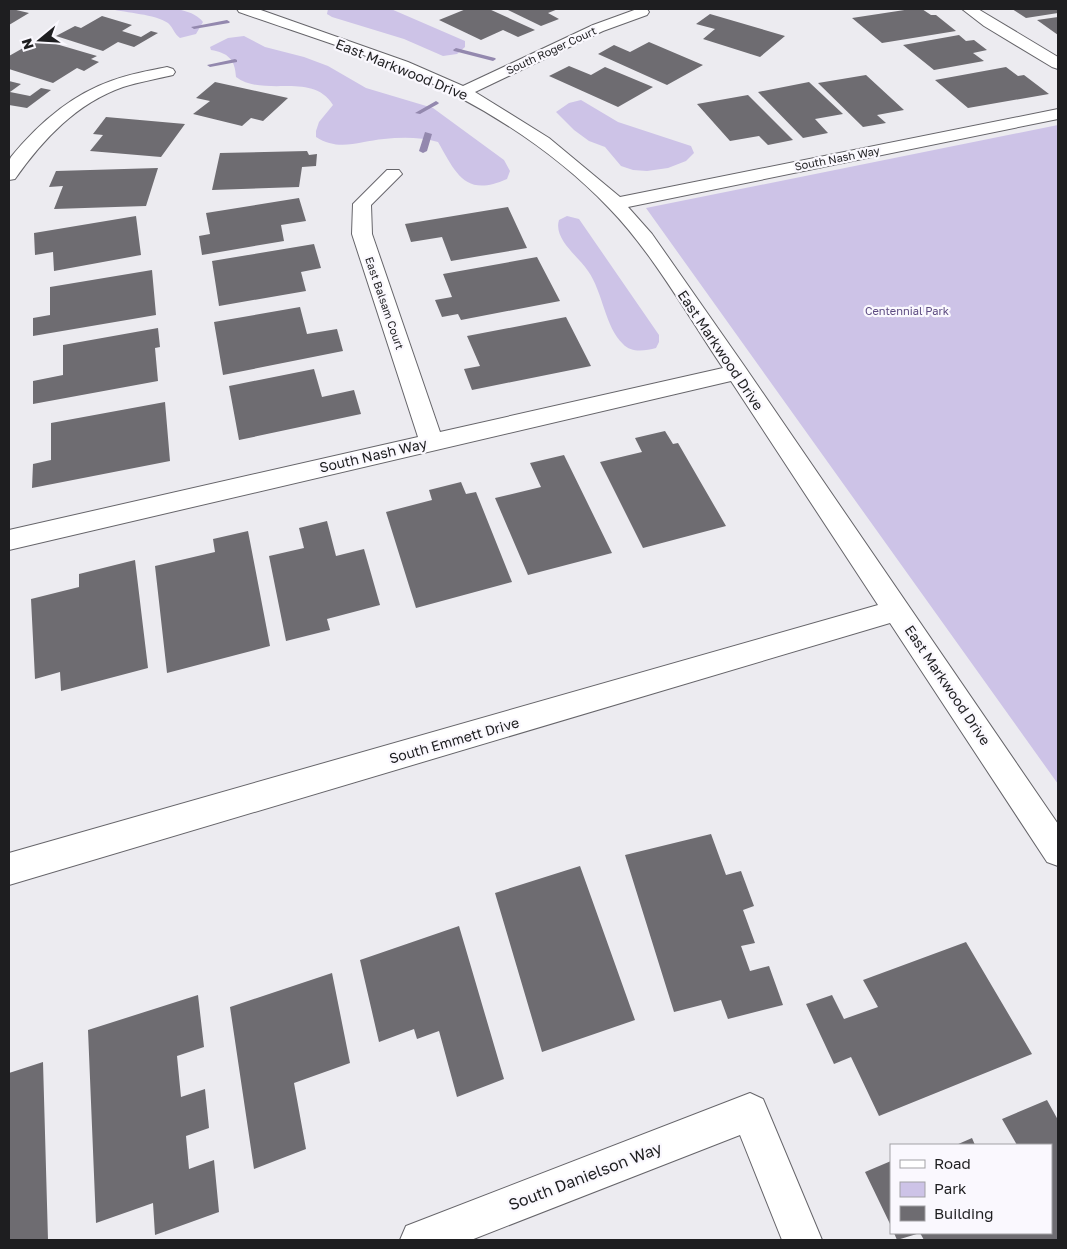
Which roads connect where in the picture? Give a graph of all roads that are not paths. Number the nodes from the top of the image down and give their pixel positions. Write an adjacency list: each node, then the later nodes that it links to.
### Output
1 (249, 9): 6 (street, East Markwood Drive)
2 (969, 9): 4 (street)
3 (642, 12): 6 (street, South Roger Court)
4 (1058, 64)
5 (166, 72): 9 (street)
6 (463, 92): 10 (street, East Markwood Drive)
7 (1058, 114): 10 (street, South Nash Way)
8 (393, 174): 12 (street, East Balsam Court)
9 (9, 175)
10 (616, 204): 11 (street, East Markwood Drive)
11 (736, 372): 12 (street, South Nash Way); 14 (street, East Markwood Drive)
12 (432, 442): 13 (street, South Nash Way)
13 (9, 540)
14 (898, 610): 15 (street, East Markwood Drive); 16 (street, South Emmett Drive)
15 (1058, 851)
16 (9, 869)
17 (420, 1240): 18 (street, South Danielson Way)
18 (802, 1240)

